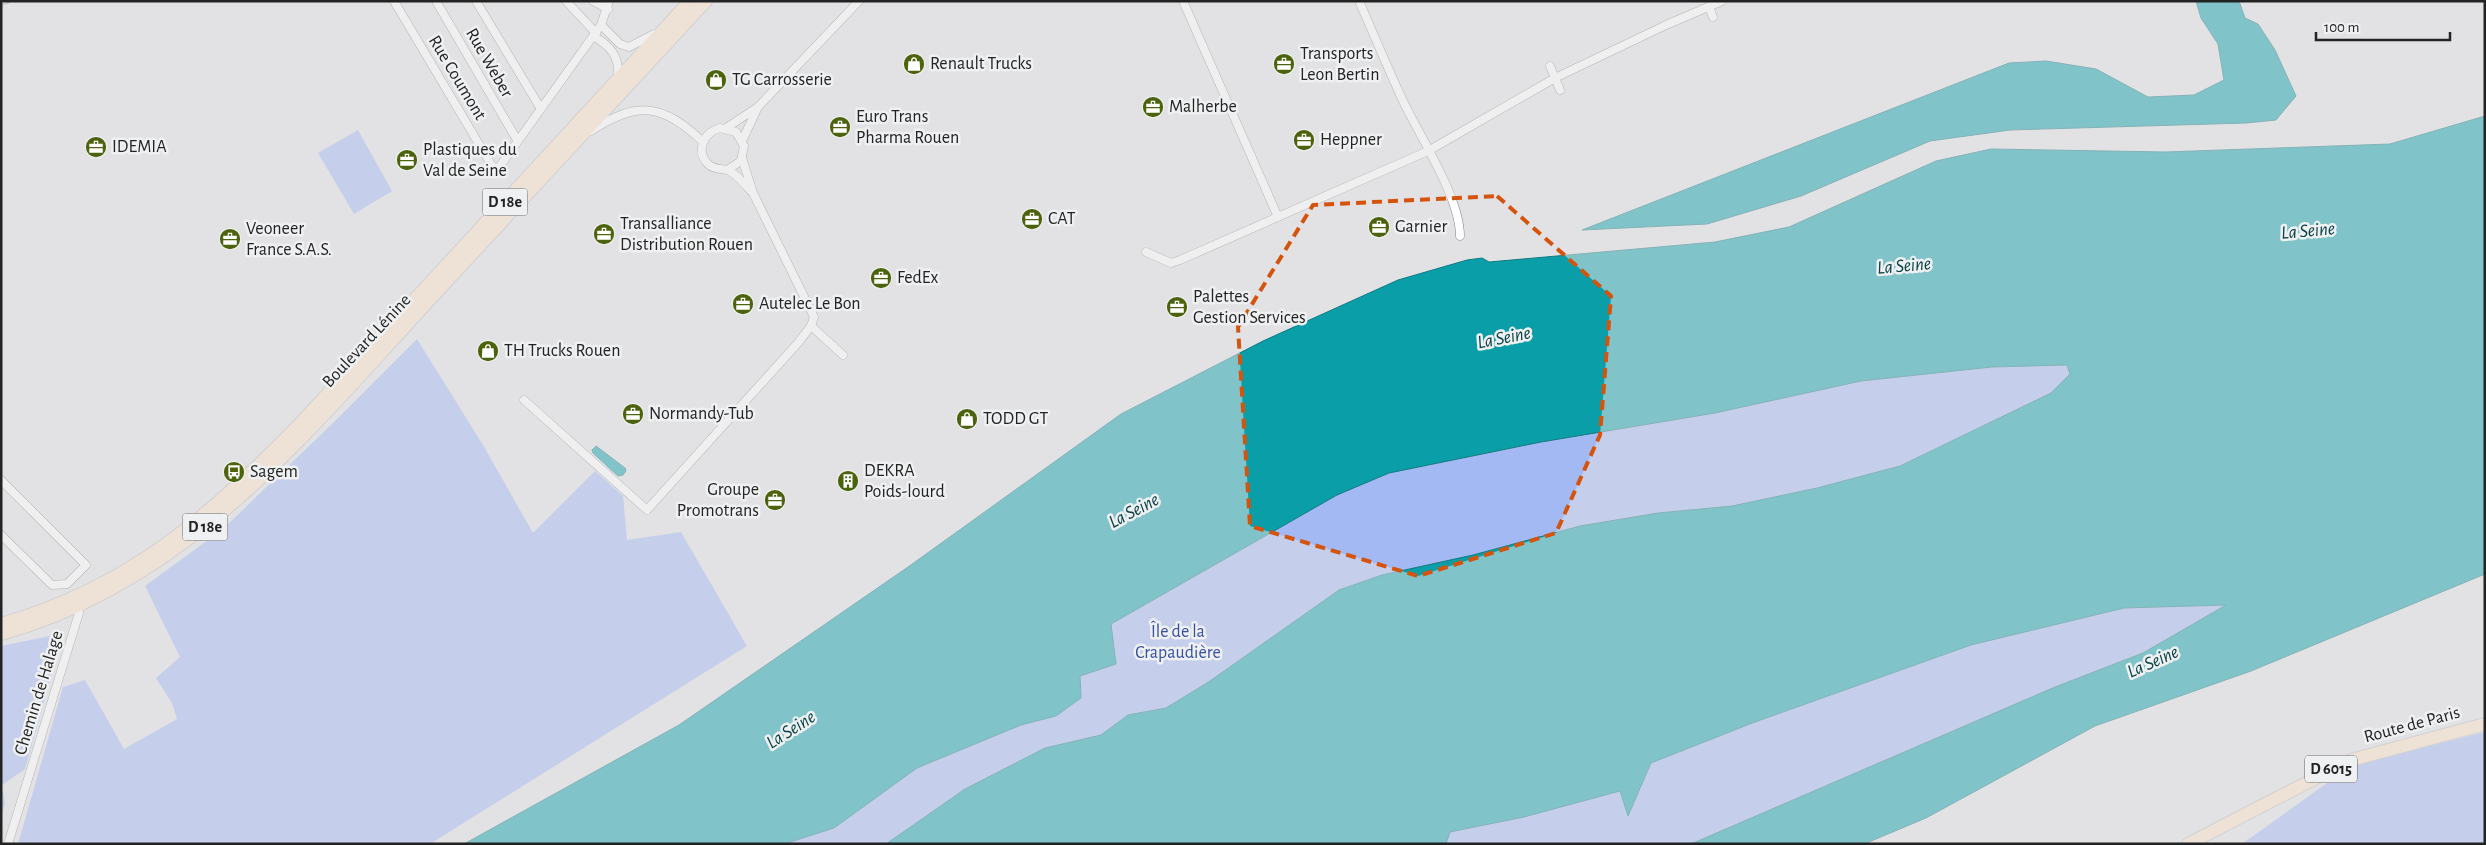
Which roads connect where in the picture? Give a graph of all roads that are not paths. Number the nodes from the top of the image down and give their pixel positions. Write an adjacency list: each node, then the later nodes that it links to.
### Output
1 (394, 1): 26 (street, Rue Coumont)
2 (436, 1): 26 (street, Rue Weber)
3 (476, 1): 23 (street)
4 (566, 1): 17 (street)
5 (593, 1): 12 (street)
6 (690, 1): 16 (main road, Boulevard Lénine / D 18e)
7 (706, 1): 25 (main road, Boulevard Lénine / D 18e)
8 (859, 1): 22 (street)
9 (1183, 1): 33 (street)
10 (1359, 1): 29 (street)
11 (1722, 1): 13 (street)
12 (608, 5): 15 (street)
13 (1709, 7): 14 (street); 19 (street)
14 (1712, 16)
15 (601, 25): 16 (street); 17 (street)
16 (668, 25): 20 (main road, Boulevard Lénine / D 18e)
17 (594, 34): 20 (street); 23 (street)
18 (1550, 66): 19 (street)
19 (1555, 78): 21 (street); 29 (street)
20 (618, 80): 42 (main road, Boulevard Lénine / D 18e)
21 (1560, 90)
22 (758, 107): 24 (street); 27 (street)
23 (541, 109): 26 (street)
24 (726, 128): 27 (street); 28 (street)
25 (579, 139): 28 (street); 41 (main road, Boulevard Lénine / D 18e)
26 (517, 140)
27 (742, 140): 30 (street)
28 (703, 142): 31 (street)
29 (1428, 151): 33 (street); 34 (street)
30 (742, 158): 31 (street); 32 (street)
31 (727, 170): 32 (street)
32 (753, 192): 36 (street)
33 (1278, 217): 35 (street)
34 (1460, 236)
35 (1146, 252)
36 (811, 326): 37 (street); 38 (street)
37 (843, 355)
38 (524, 400)
39 (1, 480): 40 (street)
40 (1, 535)
41 (78, 608): 43 (main road, Boulevard Lénine / D 18e); 45 (street, Chemin de Halage)
42 (1, 624)
43 (1, 634)
44 (2485, 724): 46 (main road, Route de Paris / D 6015)
45 (8, 844)
46 (2188, 844)

